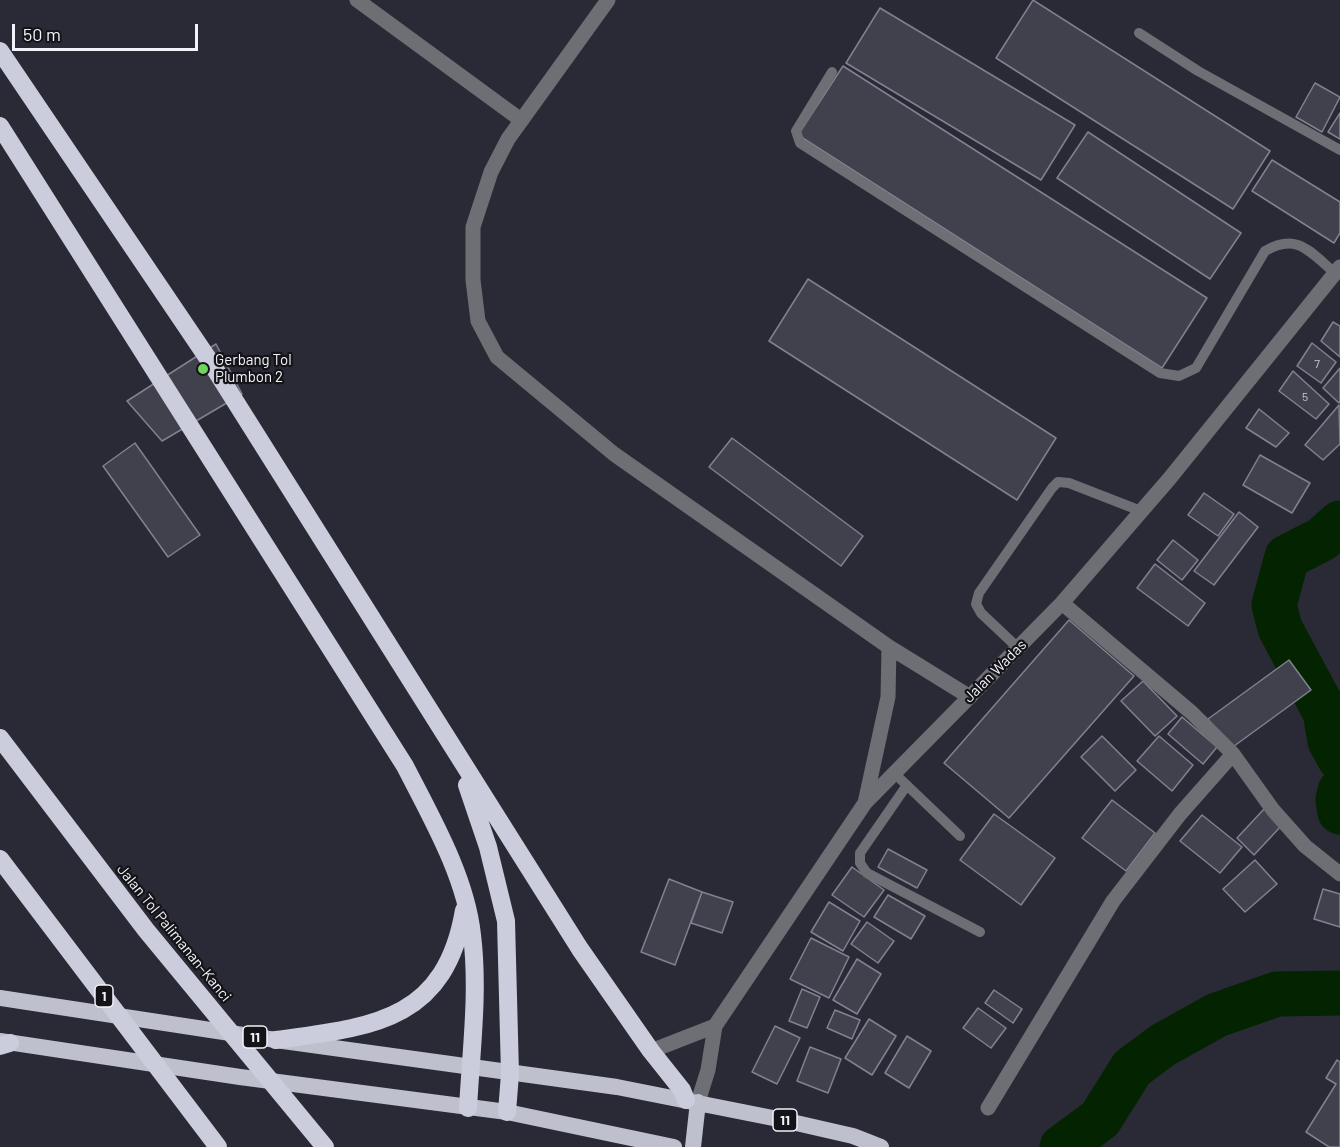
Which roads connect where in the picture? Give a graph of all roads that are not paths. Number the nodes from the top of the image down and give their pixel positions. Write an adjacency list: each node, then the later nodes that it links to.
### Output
1 (357, 0): 6 (street)
2 (608, 0): 6 (street)
3 (1139, 33): 8 (lane)
4 (0, 51): 17 (highway)
5 (832, 72): 9 (lane)
6 (521, 120): 12 (street)
7 (0, 126): 24 (highway)
8 (1340, 150)
9 (1337, 269): 10 (street, Jalan Wadas)
10 (1141, 511): 11 (street, Jalan Wadas); 13 (lane)
11 (1062, 603): 13 (street, Jalan Wadas); 16 (street)
12 (889, 647): 14 (street); 20 (street)
13 (1018, 648): 14 (street, Jalan Wadas)
14 (970, 697): 18 (street, Jalan Wadas)
15 (0, 738): 38 (highway, Jalan Tol Palimanan–Kanci)
16 (1233, 754): 23 (street); 35 (street)
17 (459, 761): 30 (highway); 32 (highway)
18 (894, 773): 19 (lane); 20 (street, Jalan Wadas)
19 (907, 785): 21 (lane); 25 (lane)
20 (865, 803): 27 (street, Jalan Wadas)
21 (960, 836)
22 (3, 863): 37 (highway, 1)
23 (1340, 874)
24 (465, 903): 28 (highway); 31 (highway)
25 (980, 933)
26 (0, 998): 28 (highway, 11)
27 (716, 1026): 30 (street); 33 (street, Jalan Wadas)
28 (276, 1040): 31 (highway, 11)
29 (3, 1043): 34 (highway)
30 (651, 1051): 33 (highway)
31 (470, 1068): 32 (highway, 11); 34 (highway)
32 (510, 1074): 33 (highway, 11); 36 (highway)
33 (692, 1101): 40 (highway); 41 (highway, 11)
34 (468, 1108): 36 (highway)
35 (988, 1108)
36 (507, 1112): 39 (highway)
37 (218, 1147)
38 (325, 1147)
39 (674, 1147)
40 (693, 1147)
41 (881, 1147)

